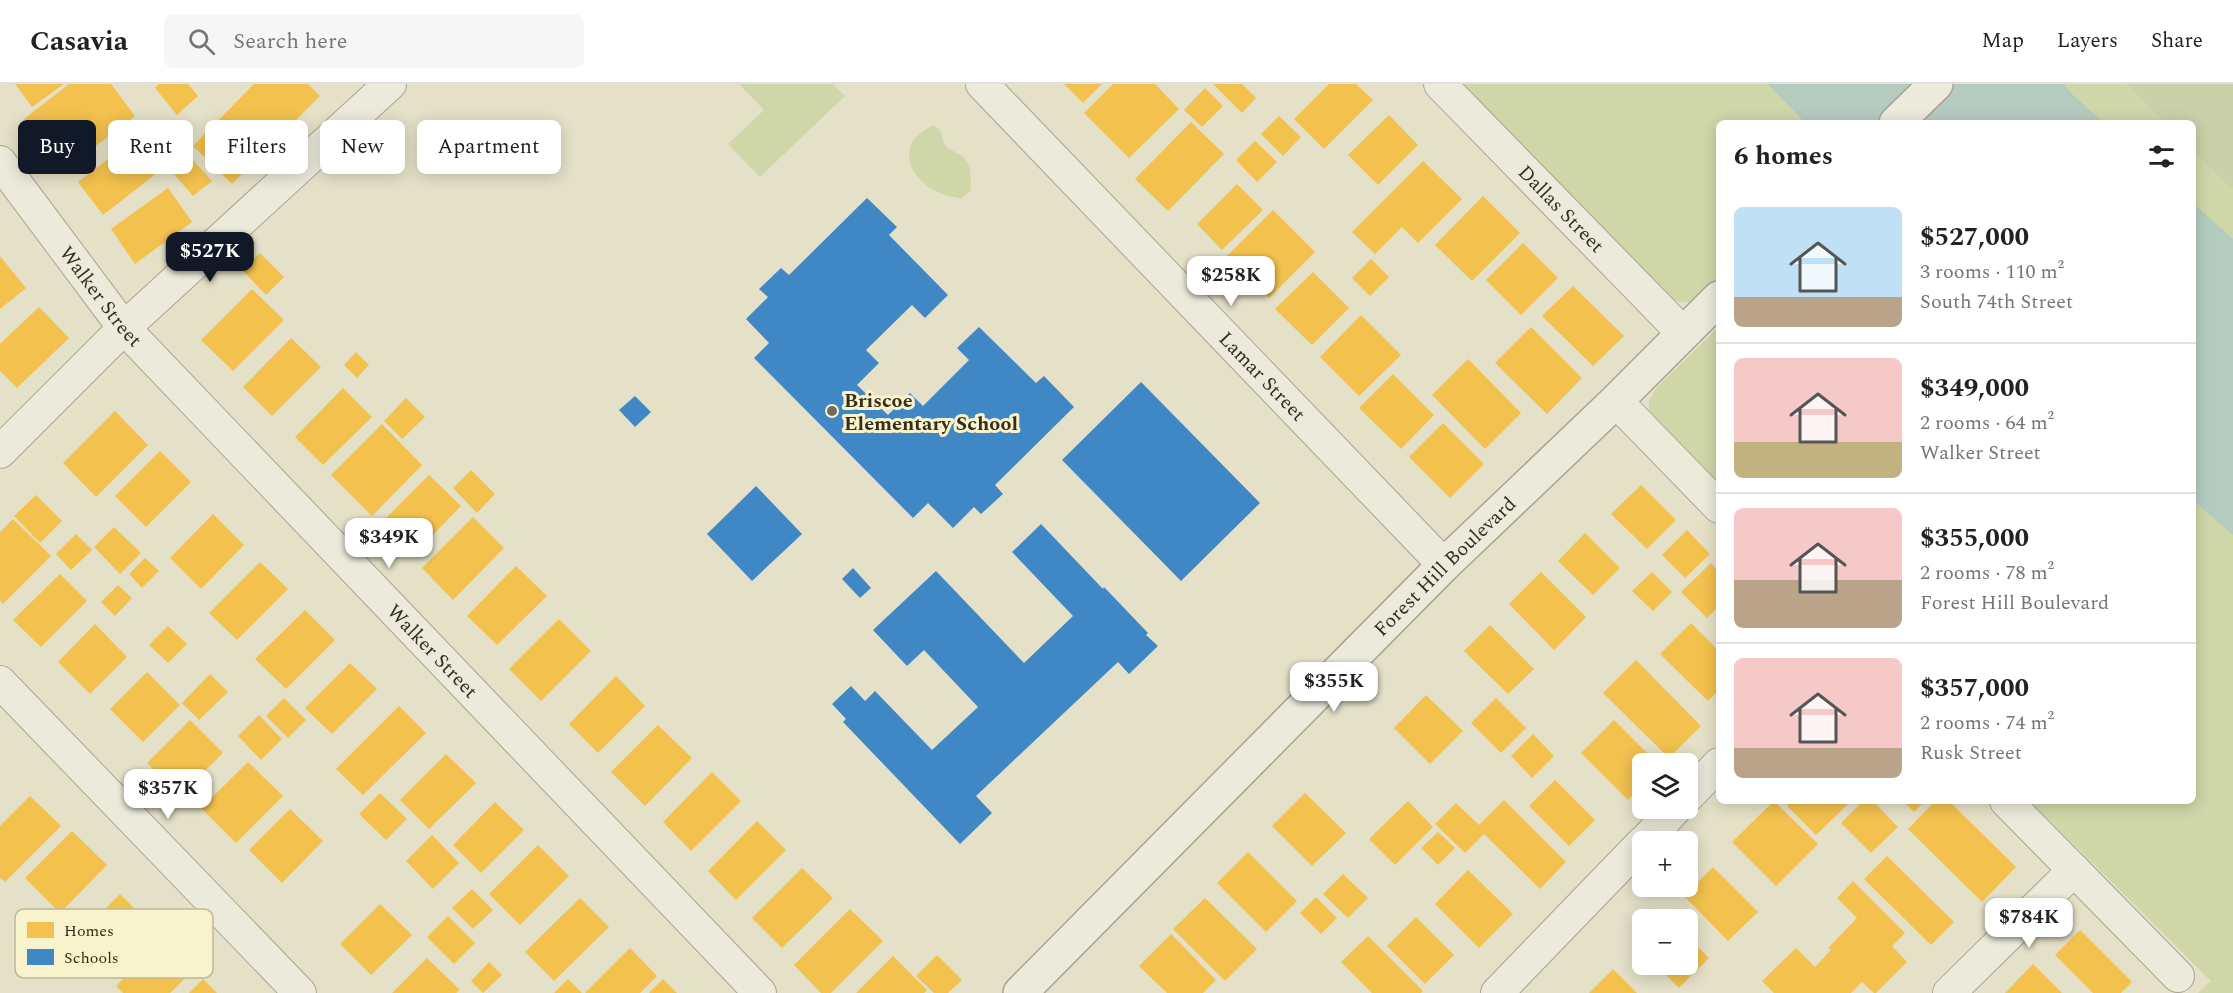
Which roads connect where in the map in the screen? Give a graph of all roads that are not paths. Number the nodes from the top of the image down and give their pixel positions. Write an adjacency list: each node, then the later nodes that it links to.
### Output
1 (982, 84): 13 (street, Lamar Street)
2 (1440, 84): 9 (street, Dallas Street)
3 (1935, 84): 5 (street)
4 (373, 90): 8 (street)
5 (1899, 120)
6 (0, 162): 8 (street, Walker Street)
7 (1716, 301): 9 (street, Forest Hill Boulevard)
8 (124, 328): 11 (street); 24 (street, Walker Street)
9 (1683, 333): 10 (street, Forest Hill Boulevard)
10 (1616, 401): 12 (street); 13 (street, Forest Hill Boulevard)
11 (0, 452)
12 (1716, 504)
13 (1444, 565): 25 (street, Forest Hill Boulevard)
14 (0, 682): 23 (street)
15 (1716, 767): 16 (street)
16 (1698, 786)
17 (2009, 804): 21 (street)
18 (1665, 819): 19 (street)
19 (1654, 831)
20 (1632, 853): 26 (street)
21 (2074, 870): 22 (street); 27 (street)
22 (2178, 976)
23 (300, 993)
24 (760, 993)
25 (1020, 993)
26 (1497, 993)
27 (1948, 993)

